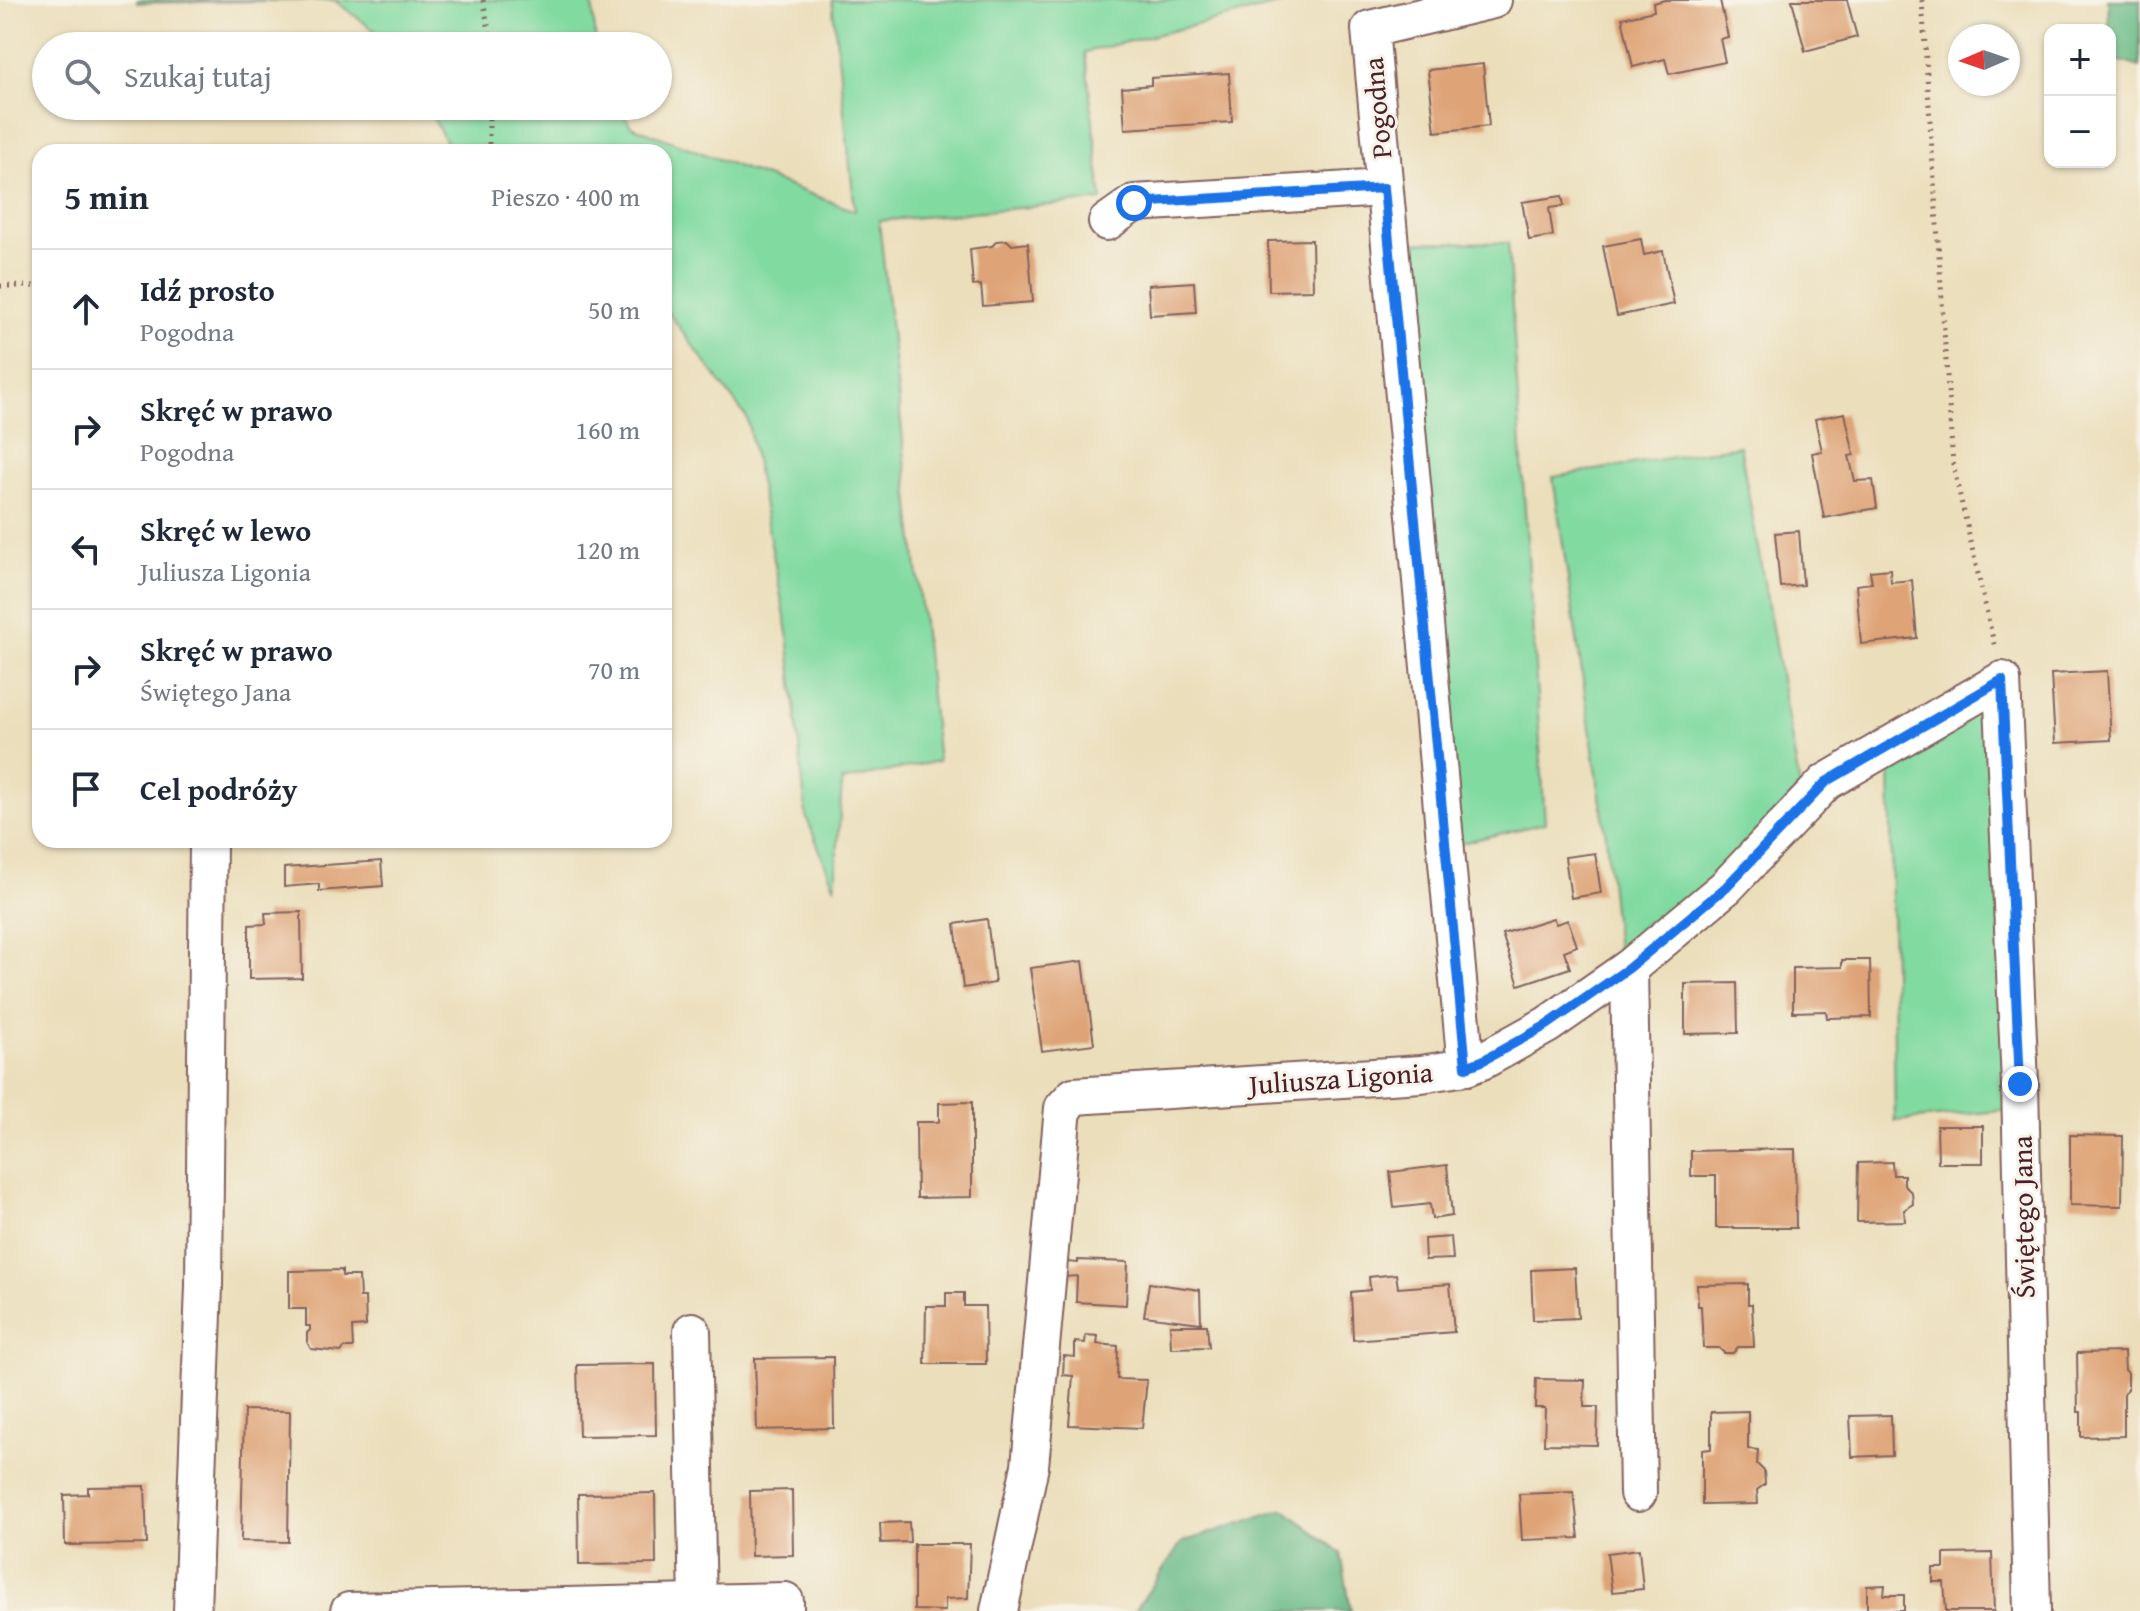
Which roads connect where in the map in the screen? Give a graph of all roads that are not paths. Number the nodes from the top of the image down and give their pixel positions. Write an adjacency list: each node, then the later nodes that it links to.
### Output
1 (1493, 0): 2 (street, Pogodna)
2 (1384, 188): 3 (street, Pogodna); 7 (street, Pogodna)
3 (1107, 222)
4 (2002, 680): 6 (street, Juliusza Ligonia); 15 (street, Świętego Jana)
5 (208, 848): 12 (street)
6 (1629, 968): 7 (street, Juliusza Ligonia); 9 (street)
7 (1466, 1067): 14 (street, Juliusza Ligonia)
8 (692, 1331): 10 (street)
9 (1638, 1493)
10 (698, 1604): 11 (street); 13 (street)
11 (785, 1606)
12 (192, 1611)
13 (349, 1611)
14 (999, 1611)
15 (2032, 1611)

